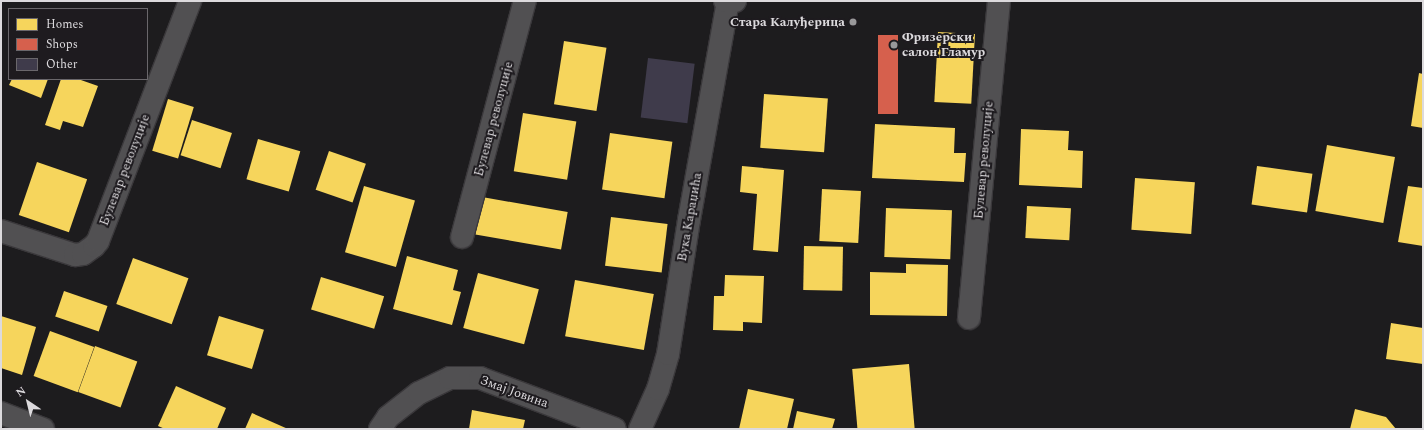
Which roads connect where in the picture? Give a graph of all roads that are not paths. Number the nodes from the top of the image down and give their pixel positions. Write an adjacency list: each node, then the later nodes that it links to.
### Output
1 (190, 1): 6 (street, Булевар револуције)
2 (526, 1): 7 (street, Булевар револуције)
3 (727, 1): 4 (street); 13 (street, Вука Караџића)
4 (734, 1)
5 (999, 1): 8 (street, Булевар револуције)
6 (1, 231)
7 (462, 237)
8 (969, 318)
9 (1, 413): 10 (street)
10 (42, 429)
11 (380, 429): 12 (street, Змај Јовина)
12 (614, 429)
13 (640, 429)

